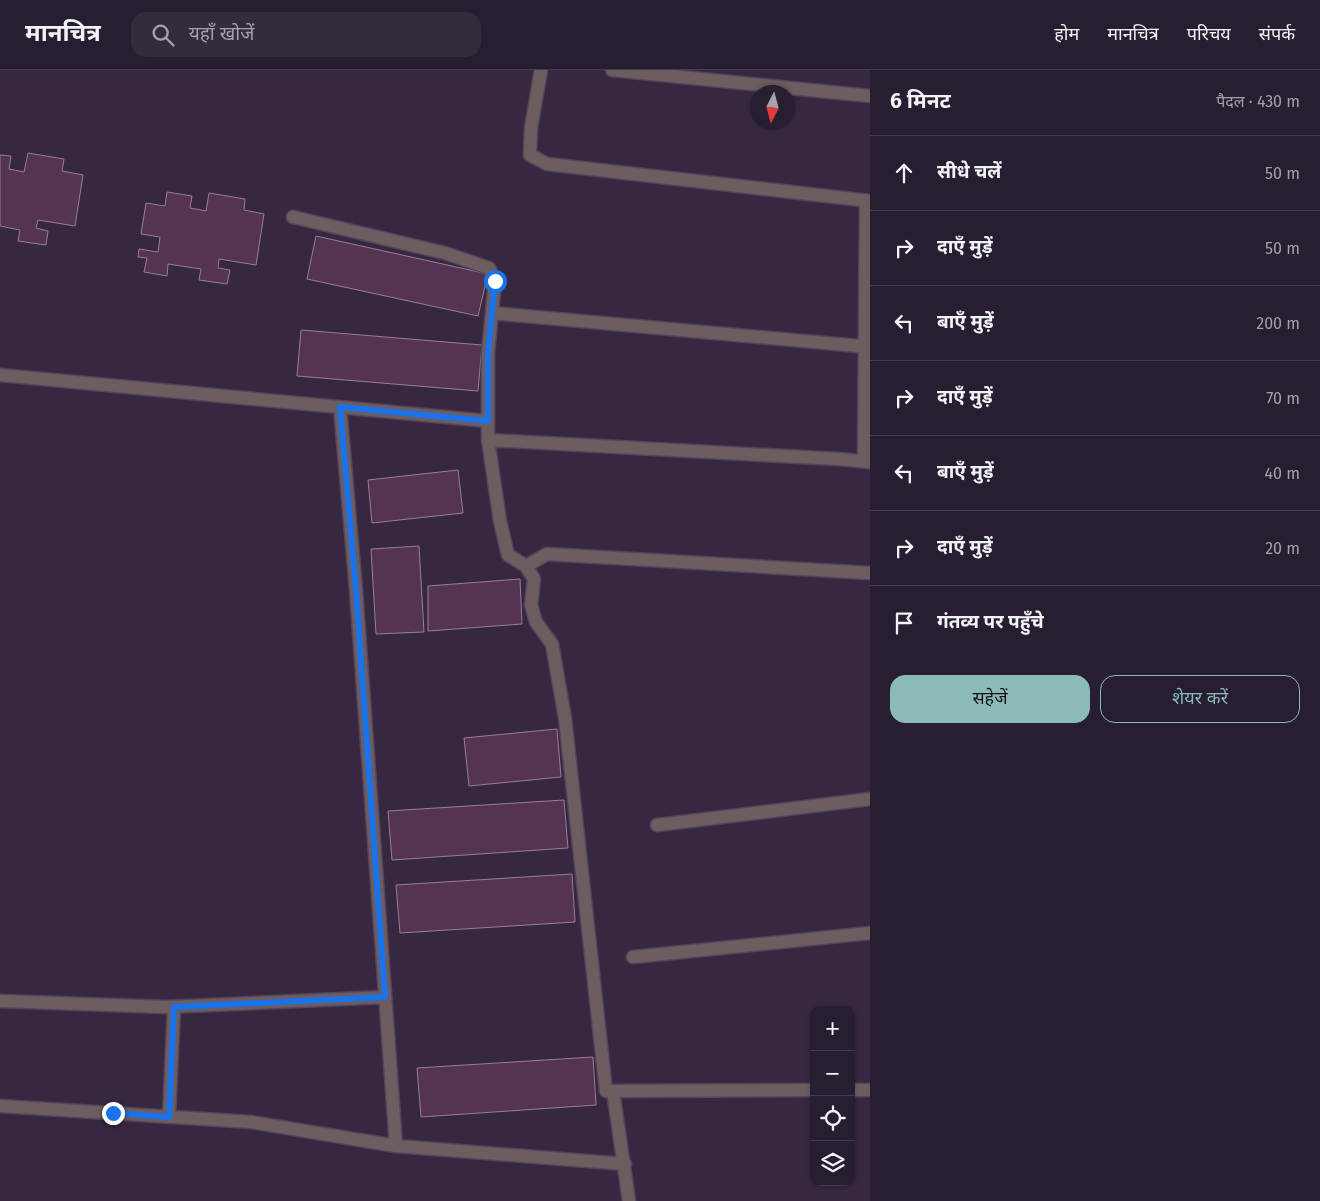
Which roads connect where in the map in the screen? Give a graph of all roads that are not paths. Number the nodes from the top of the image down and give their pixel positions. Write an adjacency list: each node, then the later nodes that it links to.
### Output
1 (542, 70): 6 (street)
2 (612, 70): 3 (street)
3 (643, 72): 4 (street)
4 (740, 76): 5 (street)
5 (870, 96)
6 (868, 201): 9 (street)
7 (293, 218): 8 (street)
8 (492, 313): 9 (street); 12 (street)
9 (867, 347): 14 (street)
10 (0, 374): 11 (street)
11 (340, 407): 12 (street); 21 (street)
12 (488, 421): 13 (street)
13 (488, 440): 14 (street); 15 (street)
14 (867, 462)
15 (526, 566): 16 (street); 27 (street)
16 (870, 573)
17 (870, 799): 18 (street)
18 (657, 825)
19 (870, 933): 20 (street)
20 (633, 956)
21 (385, 997): 23 (street); 30 (street)
22 (0, 1000): 23 (street)
23 (174, 1007): 29 (street)
24 (810, 1090): 27 (street)
25 (855, 1090): 26 (street)
26 (870, 1090)
27 (613, 1091): 31 (street)
28 (0, 1106): 29 (street)
29 (169, 1117): 30 (street)
30 (396, 1146): 31 (street)
31 (625, 1164): 32 (street)
32 (629, 1201)

